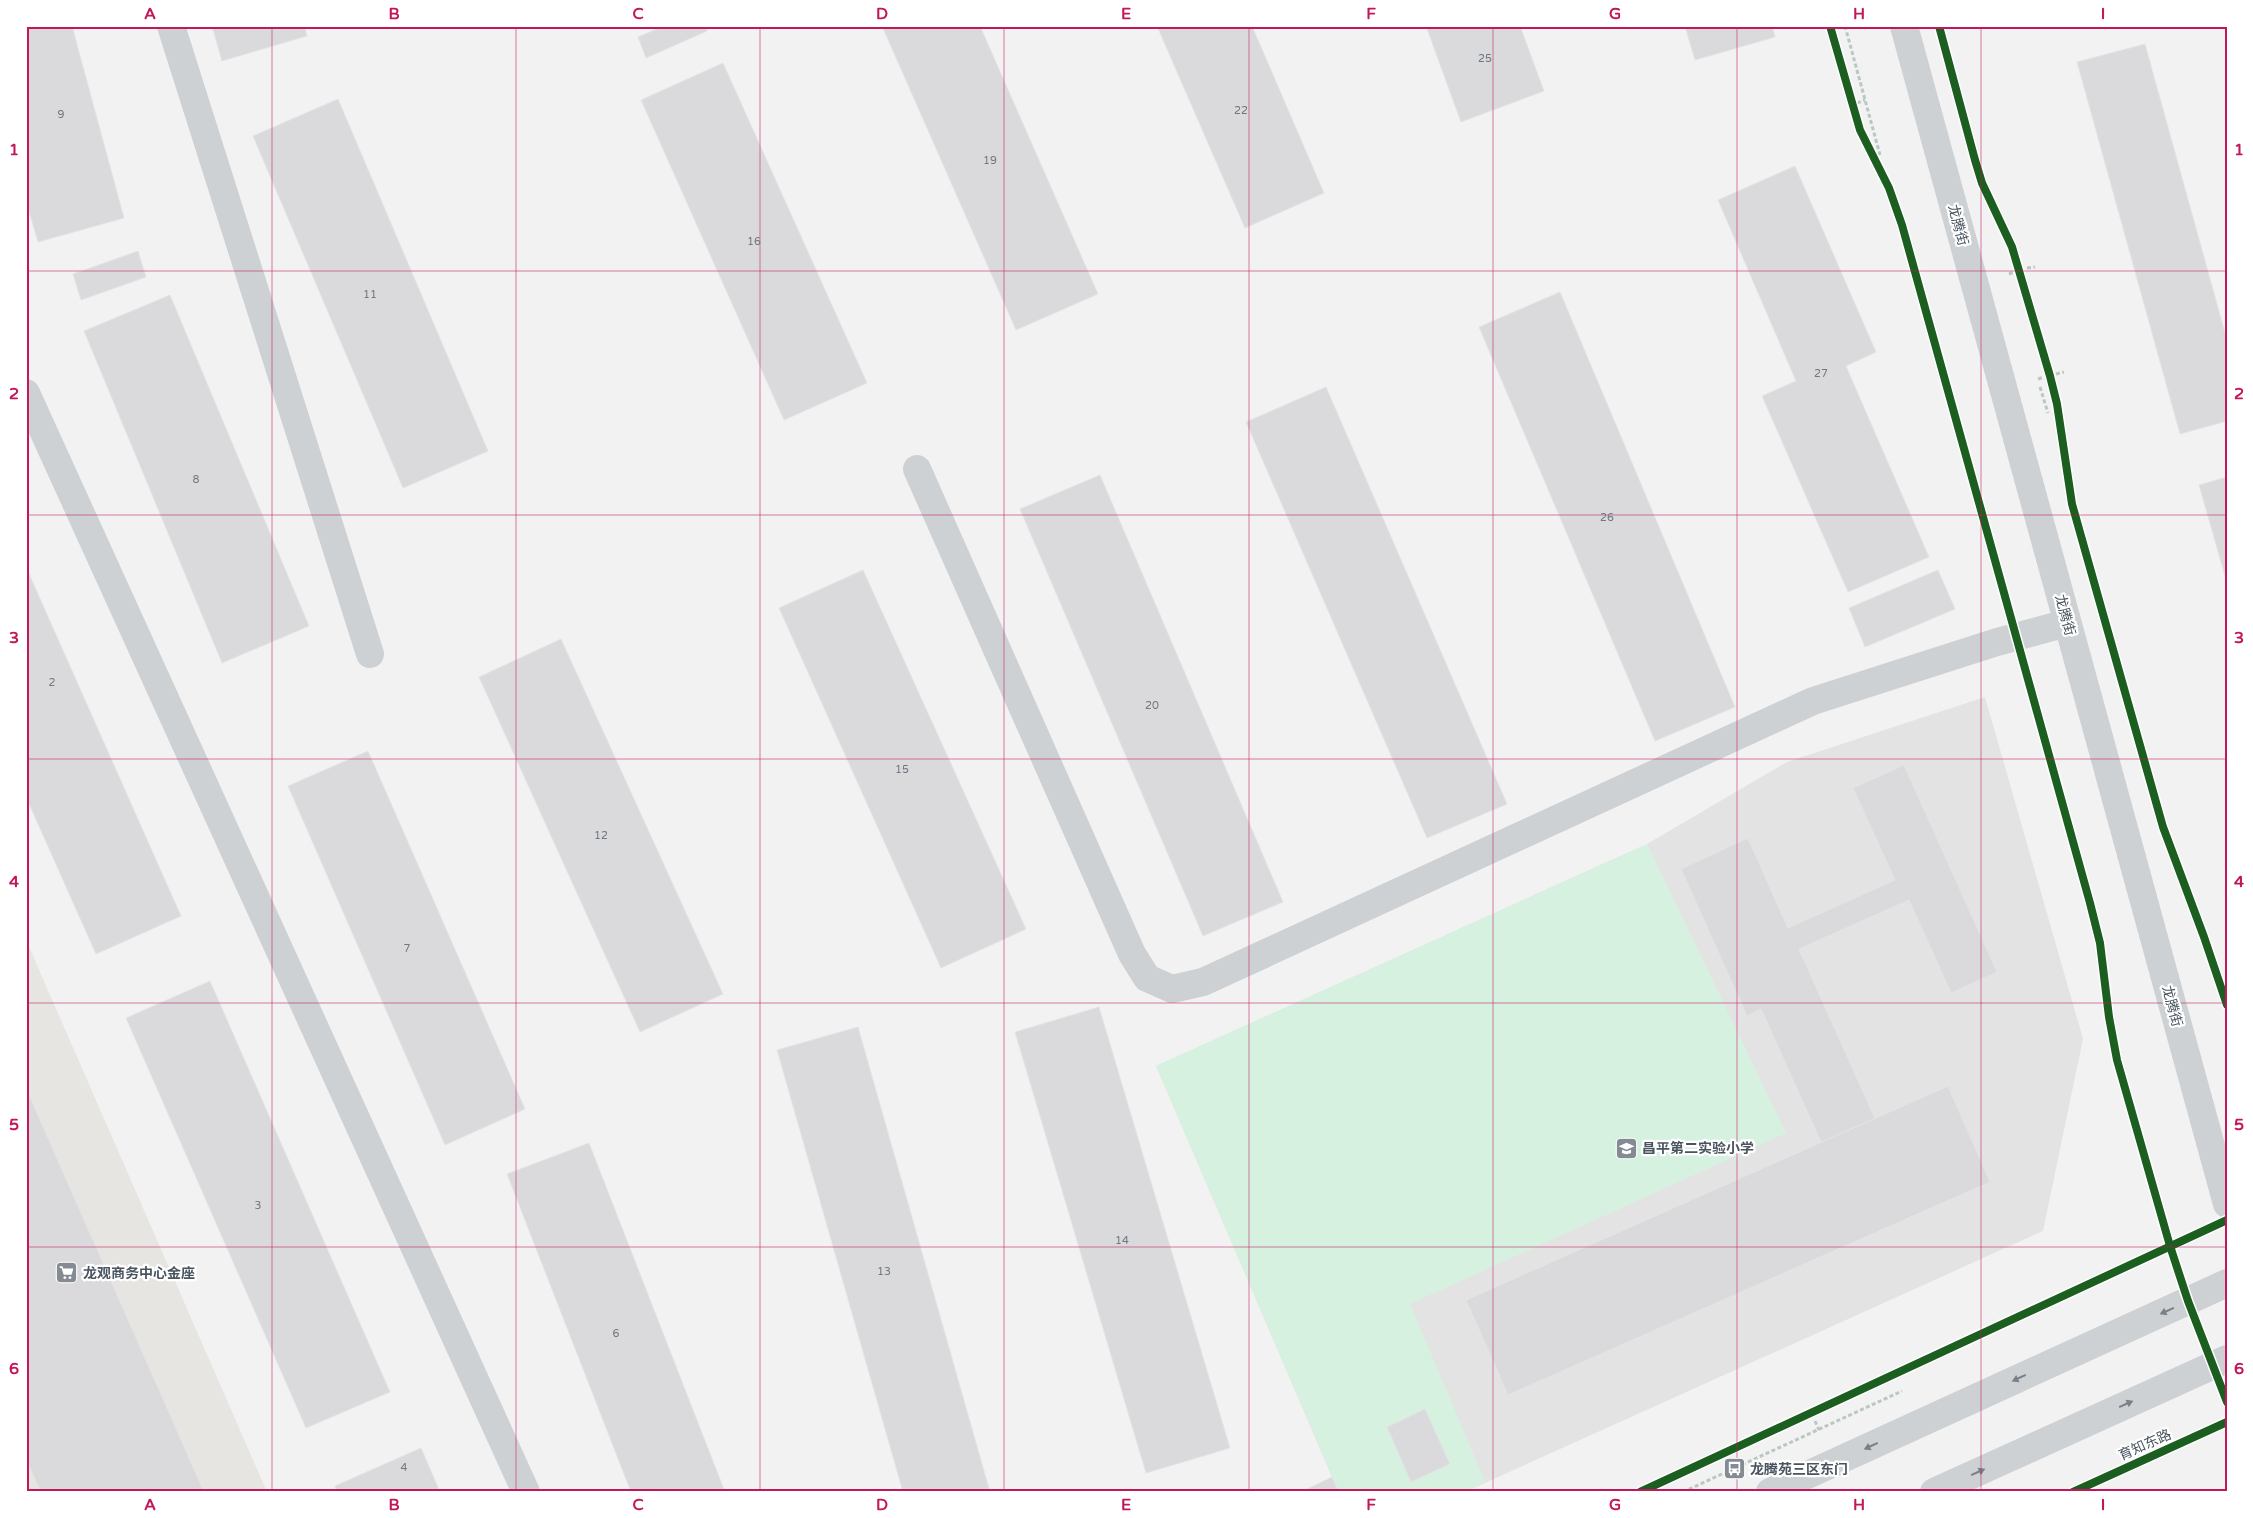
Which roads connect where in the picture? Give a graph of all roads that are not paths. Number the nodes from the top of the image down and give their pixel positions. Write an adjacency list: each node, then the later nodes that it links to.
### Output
1 (171, 26): 6 (street)
2 (1904, 26): 5 (street, 龙腾街)
3 (26, 393): 10 (street)
4 (917, 469): 5 (street)
5 (2068, 623): 7 (street, 龙腾街)
6 (370, 654)
7 (2227, 1204)
8 (2227, 1283): 11 (street, one-way to 11)
9 (2227, 1359): 12 (street, one-way to 9)
10 (526, 1492)
11 (1770, 1492)
12 (1934, 1492)

